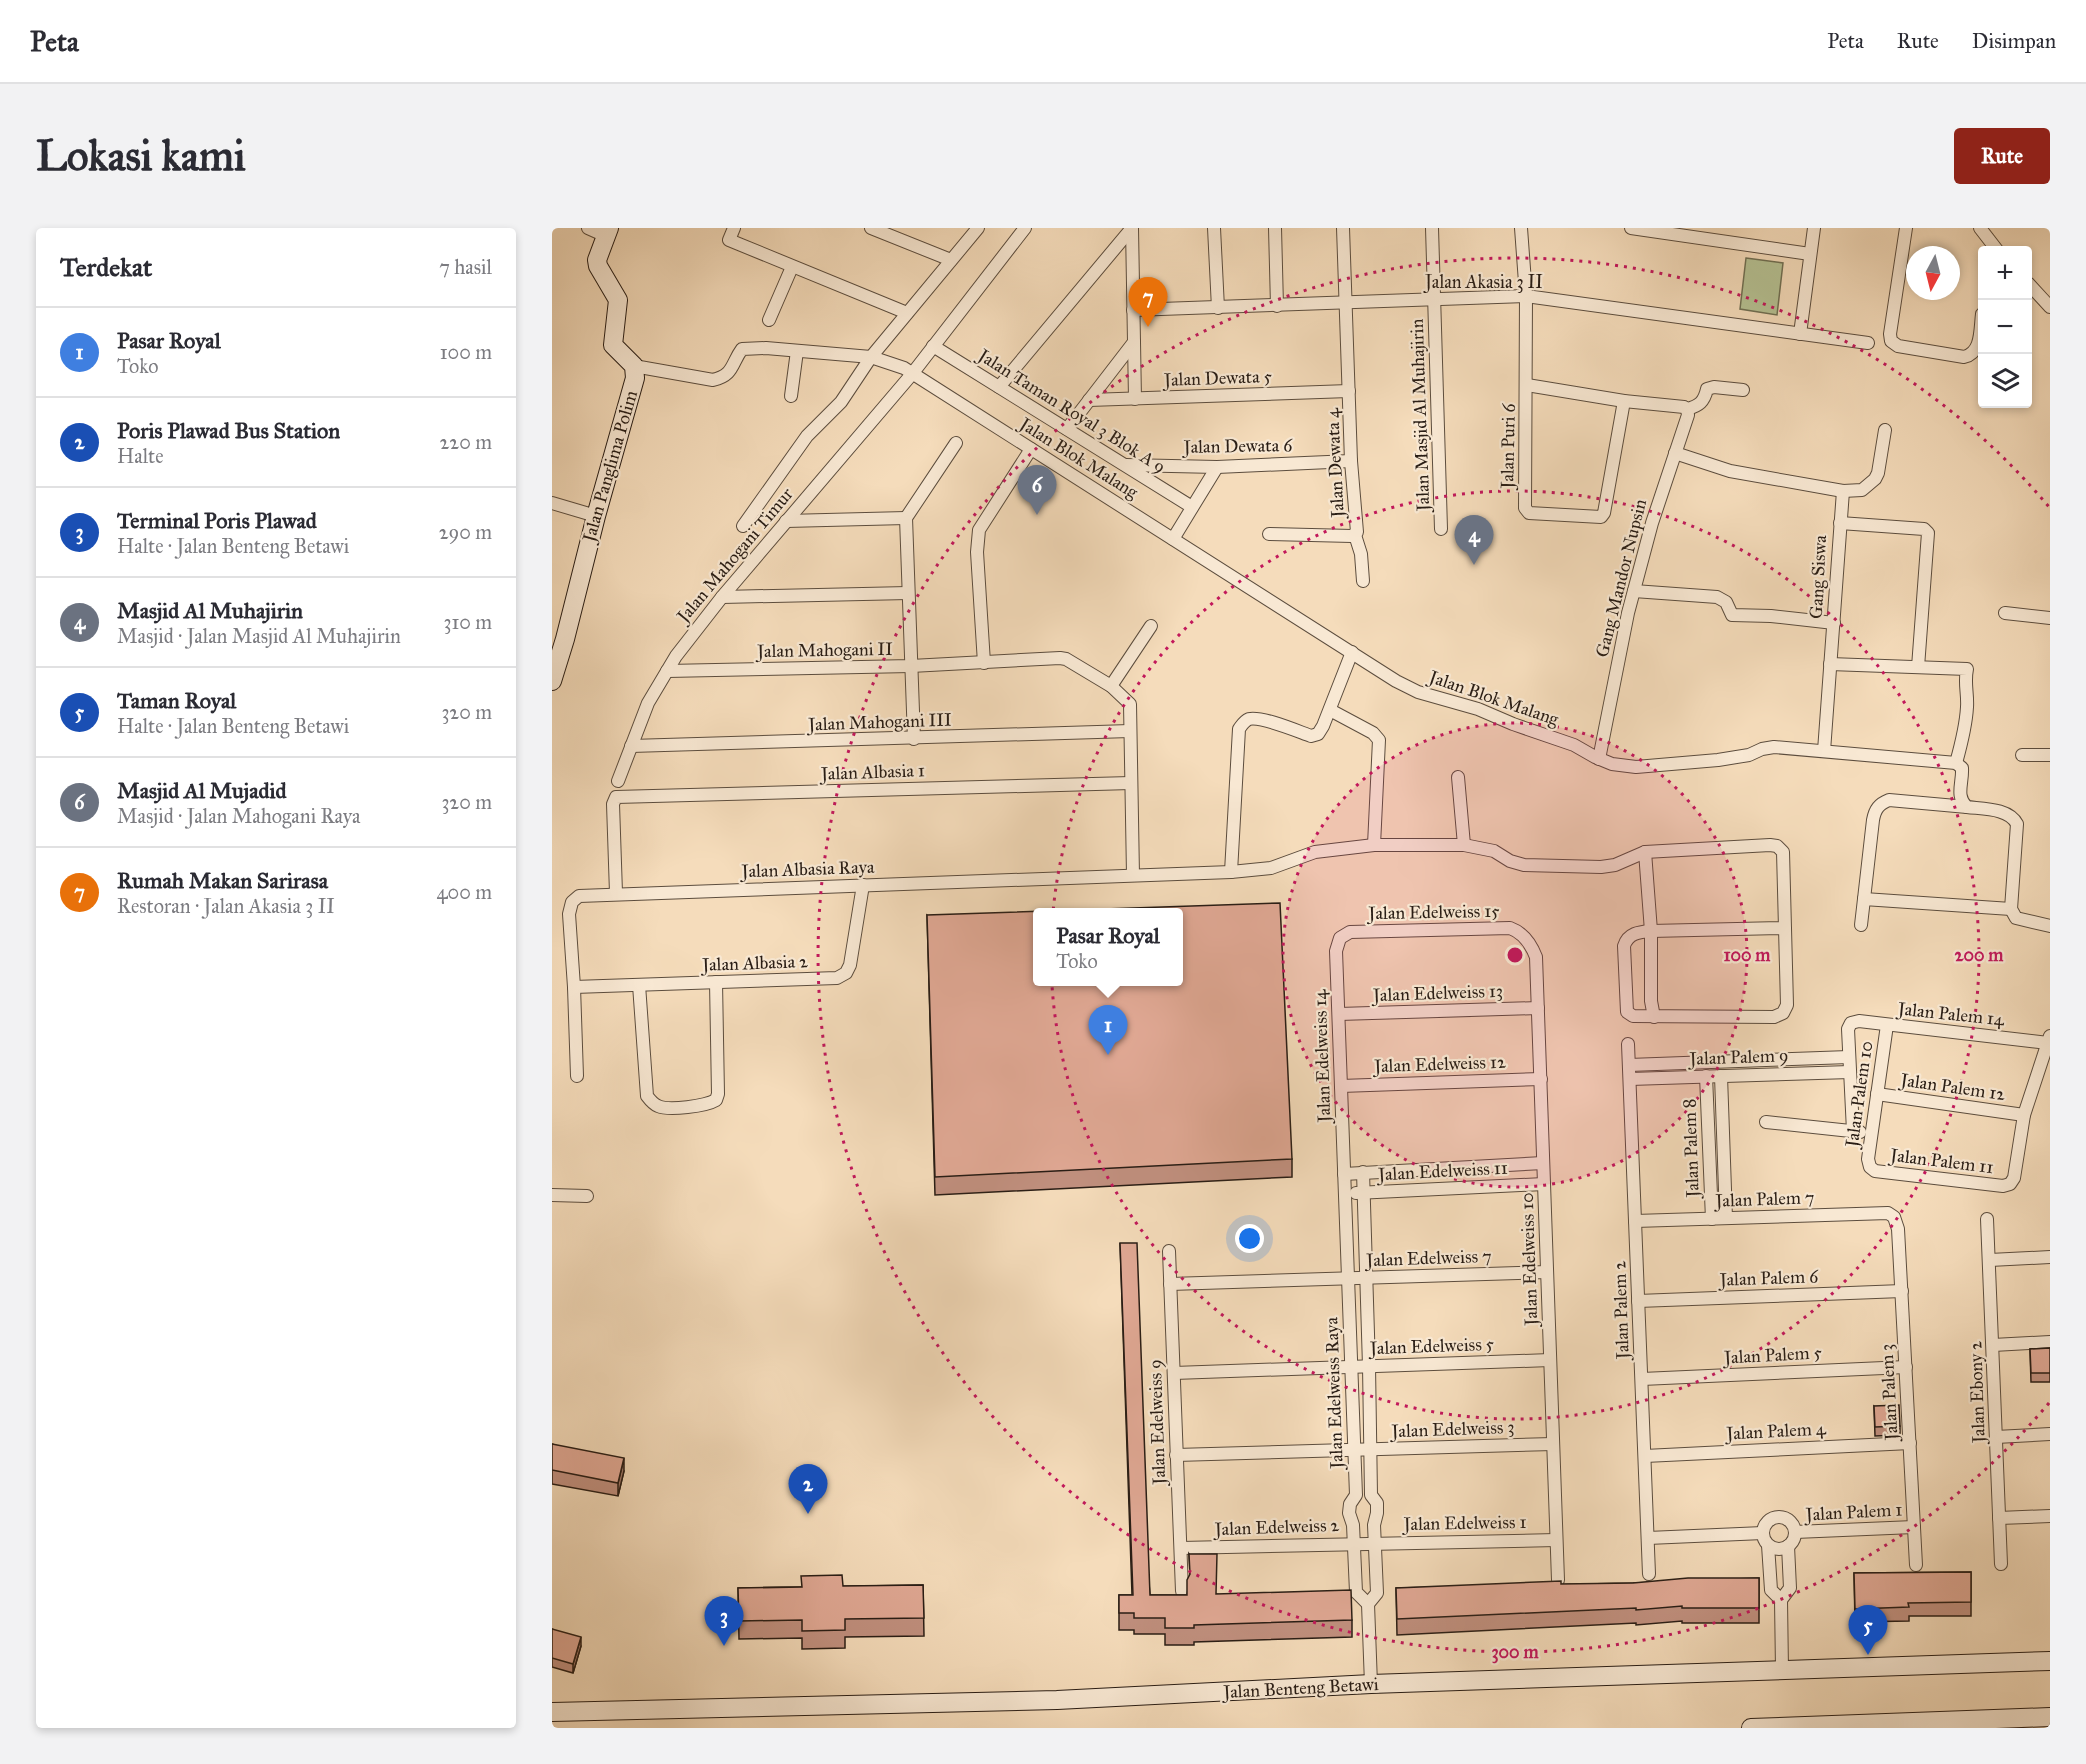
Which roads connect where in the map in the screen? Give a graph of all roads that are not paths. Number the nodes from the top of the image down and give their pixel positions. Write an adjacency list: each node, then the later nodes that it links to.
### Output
1 (588, 228): 16 (street)
2 (734, 228): 20 (street)
3 (871, 228): 19 (street)
4 (978, 228): 19 (street)
5 (1024, 228): 35 (street, Jalan Mahogani Timur)
6 (1132, 228): 28 (street); 41 (street)
7 (1214, 228): 27 (street)
8 (1275, 228): 25 (street)
9 (1343, 228): 24 (street, Jalan Dewata 4)
10 (1432, 228): 23 (street, Jalan Masjid Al Muhajirin)
11 (1521, 228): 22 (street, Jalan Puri 6)
12 (1631, 228): 18 (street)
13 (1814, 228): 18 (street)
14 (1906, 228): 34 (street)
15 (1980, 228): 17 (street)
16 (608, 232): 38 (main road, Jalan Panglima Polim)
17 (1992, 246)
18 (1810, 254): 31 (street)
19 (951, 260): 29 (street)
20 (792, 267): 29 (street); 30 (street)
21 (2032, 287): 26 (street)
22 (1526, 296): 23 (street, Jalan Akasia 3 II); 31 (street, Jalan Akasia 3 II); 40 (street, Jalan Puri 6)
23 (1434, 300): 24 (street, Jalan Akasia 3 II); 65 (street, Jalan Masjid Al Muhajirin)
24 (1346, 303): 25 (street, Jalan Akasia 3 II); 43 (street, Jalan Dewata 4)
25 (1277, 306): 27 (street, Jalan Akasia 3 II)
26 (2050, 307)
27 (1218, 308): 28 (street, Jalan Akasia 3 II)
28 (1133, 310): 32 (street)
29 (907, 313): 37 (street)
30 (769, 320)
31 (1800, 334): 33 (street, Jalan Akasia 3 II)
32 (1134, 342): 45 (street); 46 (street)
33 (1868, 343)
34 (1978, 344)
35 (933, 346): 39 (street, Jalan Mahogani Timur); 41 (street, Jalan Taman Royal 3 Blok A 9)
36 (797, 351): 37 (street, Jalan Blok Malang); 38 (street, Jalan Blok Malang); 44 (street)
37 (877, 359): 39 (street, Jalan Blok Malang); 64 (street)
38 (634, 366): 60 (main road, Jalan Panglima Polim)
39 (908, 371): 52 (street, Jalan Blok Malang); 62 (street, Jalan Mahogani Timur)
40 (1527, 385): 47 (street); 47 (street, Jalan Puri 6)
41 (999, 387): 49 (street, Jalan Taman Royal 3 Blok A 9)
42 (1743, 390): 48 (street)
43 (1349, 392): 45 (street, Jalan Dewata 5); 54 (street, Jalan Dewata 4)
44 (791, 396)
45 (1135, 399): 46 (street, Jalan Dewata 5)
46 (1089, 400): 49 (street)
47 (1624, 401): 48 (street)
48 (1687, 409): 53 (street, Gang Mandor Nupsin)
49 (1067, 429): 55 (street, Jalan Taman Royal 3 Blok A 9)
50 (1886, 430): 57 (street)
51 (956, 443): 61 (street)
52 (1031, 449): 68 (street, Jalan Blok Malang); 79 (street)
53 (1675, 453): 57 (street); 70 (street, Gang Mandor Nupsin)
54 (1351, 461): 56 (street, Jalan Dewata 6); 67 (street, Jalan Dewata 4)
55 (1125, 465): 56 (street, Jalan Dewata 6); 59 (street, Jalan Taman Royal 3 Blok A 9)
56 (1217, 467): 59 (street)
57 (1843, 491): 63 (street, Gang Siswa)
58 (552, 503): 60 (street)
59 (1192, 507): 68 (street)
60 (596, 516): 77 (main road, Jalan Panglima Polim)
61 (906, 518): 62 (street); 71 (street)
62 (786, 521): 72 (street, Jalan Mahogani Timur)
63 (1840, 523): 75 (street, Gang Siswa); 82 (street)
64 (743, 526)
65 (1441, 529)
66 (1269, 534): 67 (street, Jalan Dewata 4)
67 (1355, 535): 69 (street)
68 (1173, 539): 78 (street, Jalan Blok Malang)
69 (1362, 581)
70 (1634, 591): 75 (street); 93 (street, Gang Mandor Nupsin)
71 (908, 593): 72 (street); 81 (street)
72 (722, 597): 83 (street, Jalan Mahogani Timur)
73 (2005, 613): 74 (street)
74 (2050, 618)
75 (1834, 623): 80 (street, Gang Siswa)
76 (1151, 626): 85 (street)
77 (559, 638): 84 (main road, Jalan Panglima Polim)
78 (1352, 652): 86 (street); 93 (street, Jalan Blok Malang)
79 (984, 663): 81 (street, Jalan Mahogani II); 85 (street, Jalan Mahogani II)
80 (1830, 664): 82 (street); 90 (street, Gang Siswa)
81 (911, 666): 83 (street, Jalan Mahogani II); 88 (street)
82 (1918, 667): 94 (street)
83 (667, 671): 89 (street, Jalan Mahogani Timur)
84 (552, 681)
85 (1116, 691): 87 (street)
86 (1329, 710): 99 (street); 102 (street)
87 (1130, 731): 88 (street, Jalan Mahogani III); 97 (street)
88 (914, 739): 89 (street, Jalan Mahogani III)
89 (631, 747): 96 (street, Jalan Mahogani Timur)
90 (1824, 751): 93 (street, Jalan Blok Malang); 94 (street, Jalan Blok Malang)
91 (2022, 755): 92 (street)
92 (2050, 755)
93 (1599, 759)
94 (1956, 763): 98 (street)
95 (1458, 777): 100 (street)
96 (618, 781)
97 (1131, 783): 103 (street); 105 (street, Jalan Albasia 1)
98 (1967, 807): 106 (street); 107 (street)
99 (1374, 845): 100 (street, Jalan Albasia Raya); 102 (street, Jalan Albasia Raya)
100 (1464, 845): 101 (street, Jalan Albasia Raya)
101 (1645, 852): 110 (street); 111 (street)
102 (1231, 872): 103 (street, Jalan Albasia Raya)
103 (1133, 875): 104 (street, Jalan Albasia Raya)
104 (863, 885): 105 (street, Jalan Albasia Raya); 114 (street, Jalan Albasia 2)
105 (616, 894): 116 (street, Jalan Albasia Raya)
106 (1864, 899): 107 (street); 108 (street)
107 (2011, 909): 109 (street)
108 (1861, 926)
109 (2050, 927)
110 (1785, 928): 111 (street); 119 (street)
111 (1651, 931): 119 (street); 119 (street)
112 (1340, 938): 113 (street, Jalan Edelweiss 15); 118 (street, Jalan Edelweiss 14)
113 (1526, 939): 117 (street, Jalan Edelweiss 10)
114 (716, 982): 115 (street, Jalan Albasia 2); 115 (street)
115 (639, 985): 116 (street, Jalan Albasia 2)
116 (574, 987): 127 (street)
117 (1538, 1008): 118 (street, Jalan Edelweiss 13); 130 (street, Jalan Edelweiss 10)
118 (1339, 1014): 132 (street, Jalan Edelweiss 14)
119 (1654, 1017)
120 (1851, 1023): 121 (street, Jalan Palem 14); 124 (street, Jalan Palem 10)
121 (1887, 1025): 122 (street, Jalan Palem 14); 133 (street, Jalan Palem 10)
122 (2049, 1040): 134 (street)
123 (1628, 1044): 125 (street, Jalan Palem 2)
124 (1849, 1057): 125 (street, Jalan Palem 9); 126 (street, Jalan Palem 10)
125 (1629, 1065): 131 (street, Jalan Palem 2)
126 (1850, 1072): 129 (street, Jalan Palem 9); 136 (street, Jalan Palem 10)
127 (577, 1076)
128 (1706, 1076): 129 (street, Jalan Palem 9); 131 (street, Jalan Palem 9); 149 (street, Jalan Palem 8)
129 (1721, 1076): 148 (street, Jalan Palem 8)
130 (1541, 1079): 132 (street, Jalan Edelweiss 12); 138 (street, Jalan Edelweiss 10)
131 (1630, 1079): 151 (street, Jalan Palem 2)
132 (1341, 1086): 141 (street, Jalan Edelweiss 14)
133 (1877, 1094): 134 (street, Jalan Palem 12); 137 (street, Jalan Palem 10)
134 (2024, 1115): 139 (street, Jalan Palem 11)
135 (1766, 1122): 136 (street)
136 (1853, 1131): 137 (street)
137 (1872, 1133): 139 (street, Jalan Palem 10)
138 (1543, 1163): 140 (street, Jalan Edelweiss 11); 142 (street, Jalan Edelweiss 10)
139 (1870, 1167)
140 (1363, 1172): 141 (street, Jalan Edelweiss 11); 144 (street, Jalan Edelweiss Raya)
141 (1344, 1174): 143 (street, Jalan Edelweiss Raya)
142 (1544, 1184): 144 (street, Jalan Edelweiss 11); 155 (street, Jalan Edelweiss 10)
143 (1345, 1193): 144 (street, Jalan Edelweiss 11); 156 (street, Jalan Edelweiss Raya)
144 (1364, 1193): 157 (street, Jalan Edelweiss Raya)
145 (552, 1195): 146 (street)
146 (587, 1196)
147 (1894, 1217): 148 (street, Jalan Palem 7); 159 (street, Jalan Palem 3)
148 (1726, 1218): 149 (street, Jalan Palem 7)
149 (1712, 1219): 151 (street, Jalan Palem 7)
150 (1988, 1219): 154 (street, Jalan Ebony 2)
151 (1635, 1221): 160 (street, Jalan Palem 2)
152 (1169, 1251): 158 (street, Jalan Edelweiss 9)
153 (2050, 1257): 154 (street)
154 (1990, 1260): 162 (street, Jalan Ebony 2)
155 (1547, 1272): 157 (street, Jalan Edelweiss 7); 163 (street, Jalan Edelweiss 10)
156 (1348, 1278): 157 (street, Jalan Edelweiss 7); 158 (street, Jalan Edelweiss 7); 165 (street, Jalan Edelweiss Raya)
157 (1366, 1278): 164 (street, Jalan Edelweiss Raya)
158 (1170, 1284): 167 (street, Jalan Edelweiss 9)
159 (1902, 1291): 160 (street, Jalan Palem 6); 166 (street, Jalan Palem 3)
160 (1638, 1301): 168 (street, Jalan Palem 2)
161 (2050, 1342): 162 (street)
162 (1993, 1345): 170 (street, Jalan Ebony 2)
163 (1550, 1360): 164 (street, Jalan Edelweiss 5); 172 (street, Jalan Edelweiss 10)
164 (1369, 1366): 165 (street, Jalan Edelweiss 5); 174 (street, Jalan Edelweiss Raya)
165 (1352, 1367): 167 (street, Jalan Edelweiss 5); 173 (street, Jalan Edelweiss Raya)
166 (1906, 1367): 168 (street, Jalan Palem 5); 171 (street, Jalan Palem 3)
167 (1174, 1373): 175 (street, Jalan Edelweiss 9)
168 (1642, 1379): 176 (street, Jalan Palem 2)
169 (2050, 1434): 170 (street)
170 (1996, 1437): 178 (street, Jalan Ebony 2)
171 (1910, 1443): 176 (street, Jalan Palem 4); 179 (street, Jalan Palem 3)
172 (1553, 1444): 174 (street, Jalan Edelweiss 3); 183 (street, Jalan Edelweiss 10)
173 (1354, 1450): 174 (street, Jalan Edelweiss 3); 175 (street, Jalan Edelweiss 3); 184 (street, Jalan Edelweiss Raya)
174 (1371, 1450): 185 (street, Jalan Edelweiss Raya)
175 (1176, 1455): 188 (street, Jalan Edelweiss 9)
176 (1644, 1456): 182 (street, Jalan Palem 2)
177 (2050, 1516): 178 (street)
178 (1999, 1518): 189 (street, Jalan Ebony 2)
179 (1914, 1527): 180 (street, Jalan Palem 1); 190 (street, Jalan Palem 3)
180 (1795, 1532): 181 (street); 187 (street)
181 (1763, 1533): 182 (street); 186 (street)
182 (1648, 1538): 191 (street, Jalan Palem 2)
183 (1556, 1539): 185 (street, Jalan Edelweiss 1); 192 (street, Jalan Edelweiss 10)
184 (1354, 1543): 185 (street, Jalan Edelweiss 2); 188 (street, Jalan Edelweiss 2); 195 (street, Jalan Edelweiss Raya)
185 (1374, 1543): 195 (street, Jalan Edelweiss Raya)
186 (1768, 1545): 187 (street); 194 (street)
187 (1788, 1546): 194 (street)
188 (1181, 1548): 193 (street, Jalan Edelweiss 9)
189 (2001, 1564)
190 (1916, 1565)
191 (1649, 1574)
192 (1558, 1580)
193 (1182, 1591)
194 (1781, 1600): 197 (street)
195 (1368, 1604): 198 (street, Jalan Edelweiss Raya)
196 (2050, 1661): 197 (main road, Jalan Benteng Betawi)
197 (1782, 1670): 198 (main road, Jalan Benteng Betawi)
198 (1371, 1684): 199 (main road, Jalan Benteng Betawi)
199 (552, 1712)
200 (2050, 1717): 201 (main road)
201 (1750, 1728)

